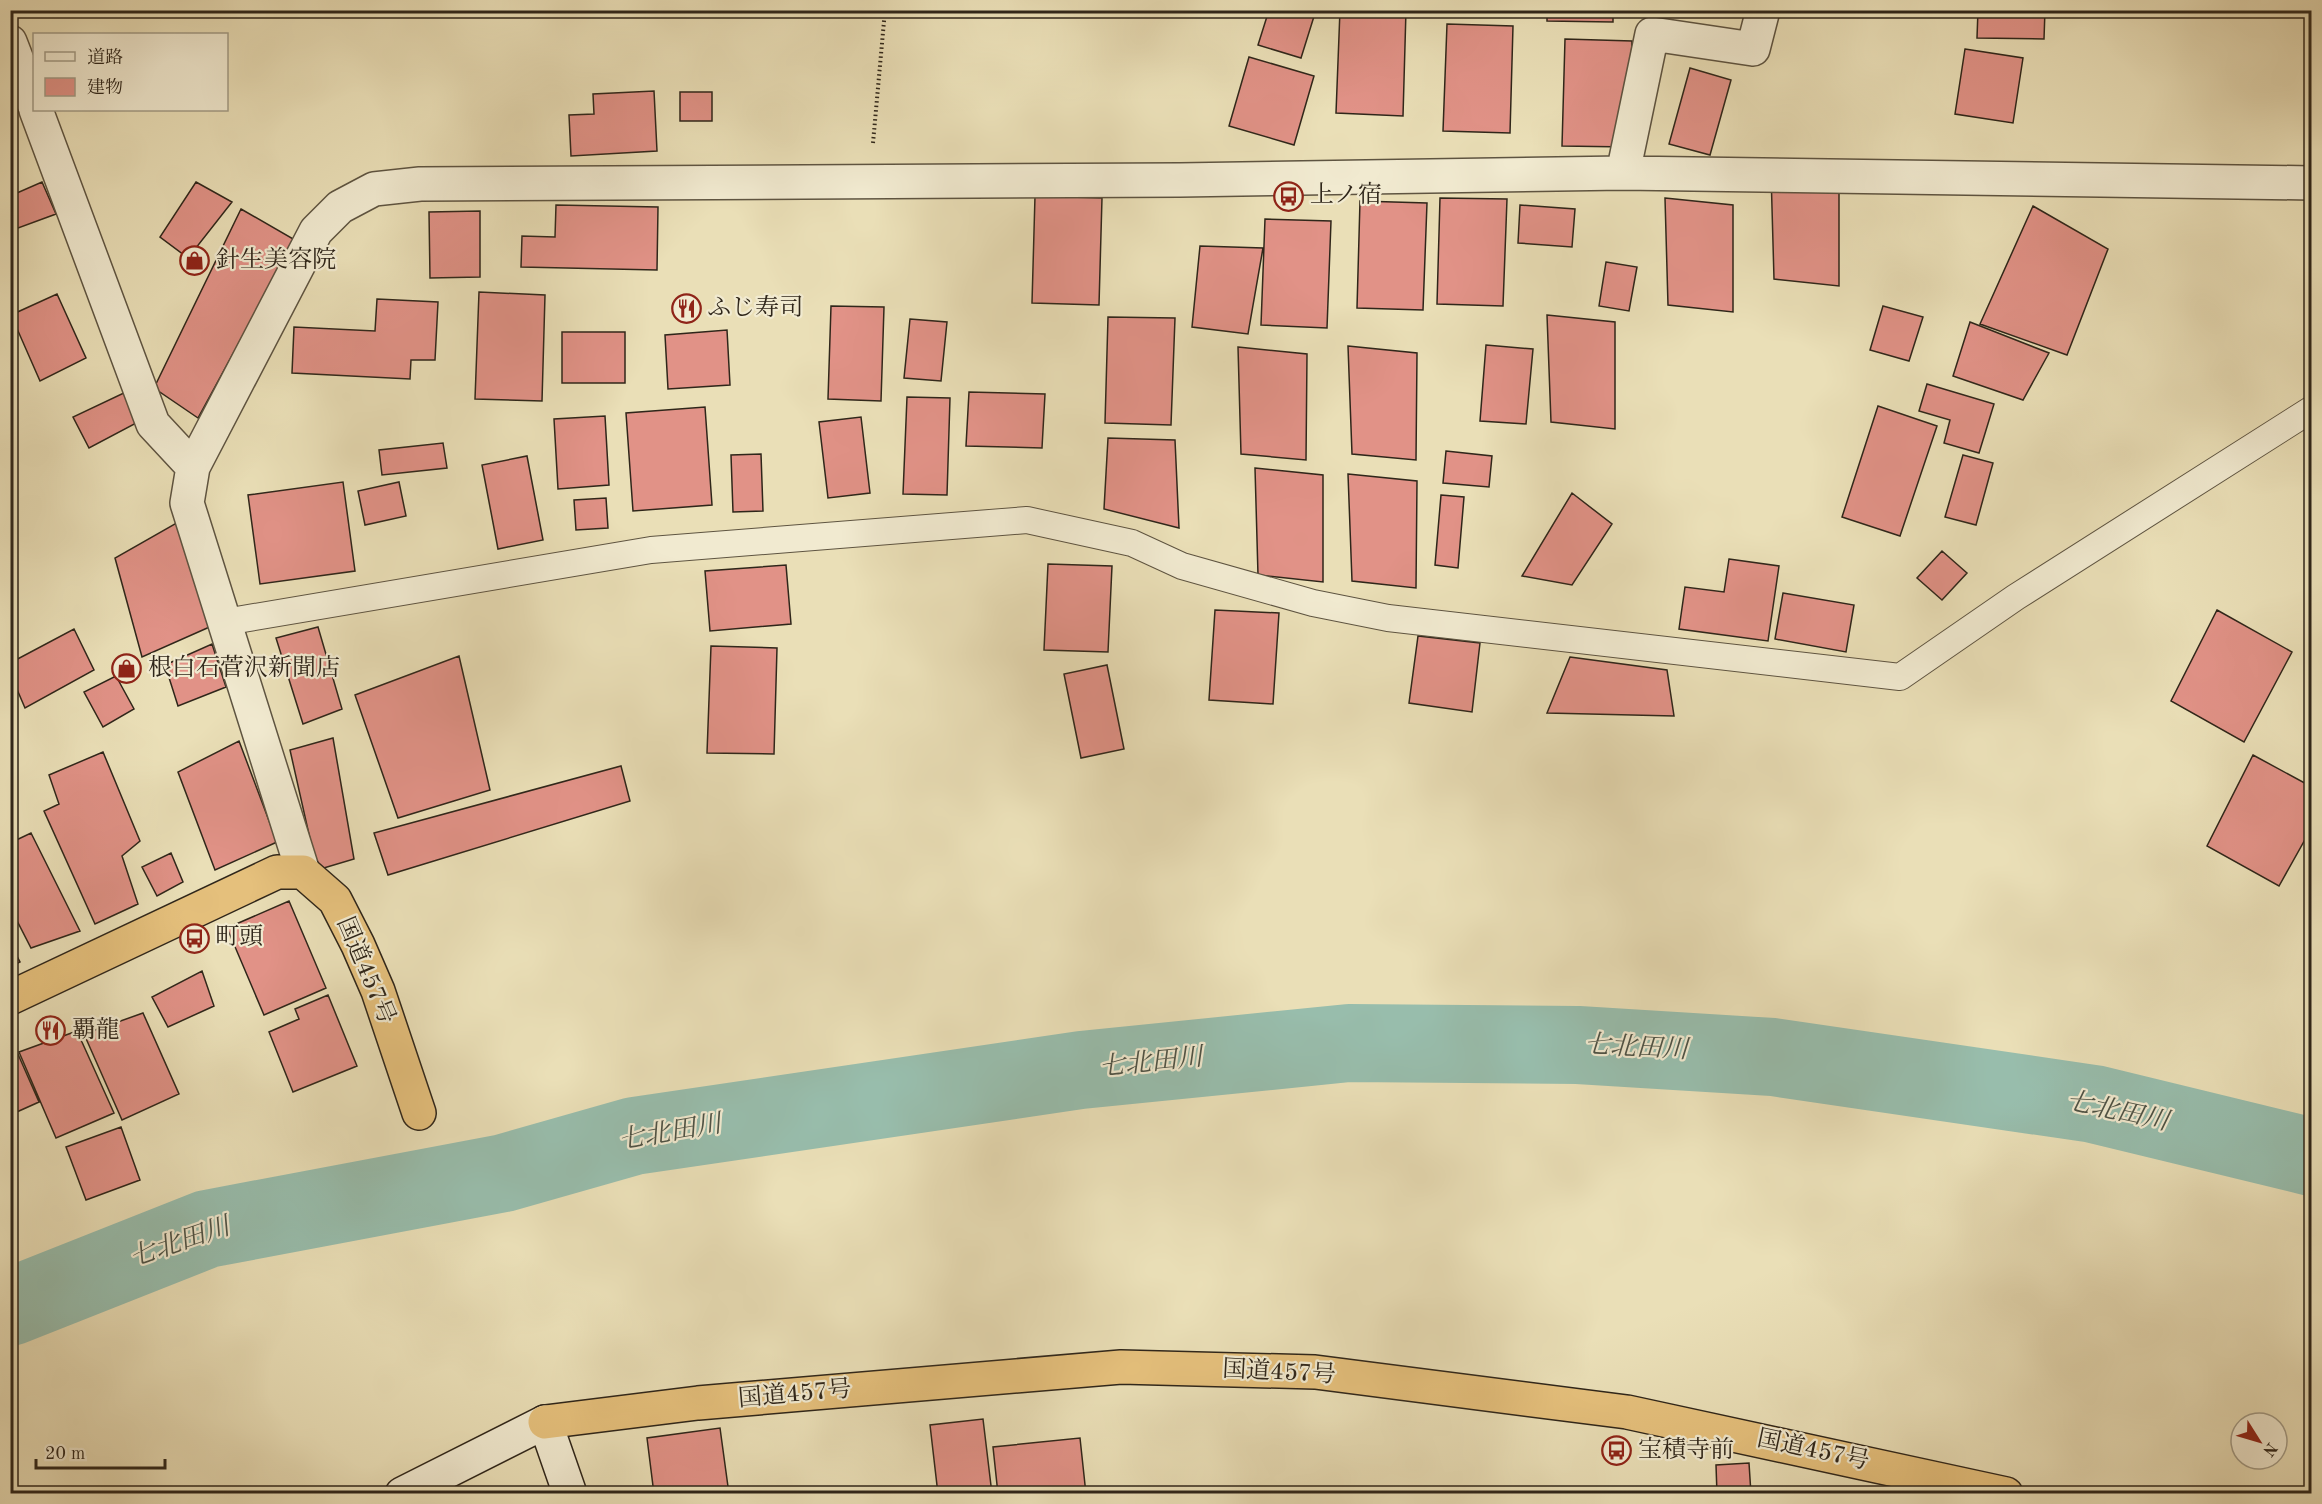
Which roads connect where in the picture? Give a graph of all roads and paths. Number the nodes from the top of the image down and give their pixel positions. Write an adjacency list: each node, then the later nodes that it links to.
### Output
1 (885, 10): 7 (path)
2 (1763, 10): 6 (street)
3 (10, 42): 4 (street)
4 (33, 101)
5 (36, 111): 10 (street)
6 (1623, 174): 7 (street); 8 (street)
7 (870, 183): 10 (street)
8 (2312, 183)
9 (2312, 409): 11 (lane)
10 (193, 467): 11 (street)
11 (225, 622): 12 (street)
12 (303, 872): 13 (highway); 14 (highway, 国道457号)
13 (10, 998)
14 (419, 1113)
15 (545, 1422): 16 (highway, 国道457号); 17 (street); 18 (street)
16 (1964, 1488): 19 (highway, 国道457号)
17 (402, 1494)
18 (570, 1494)
19 (2006, 1494)

